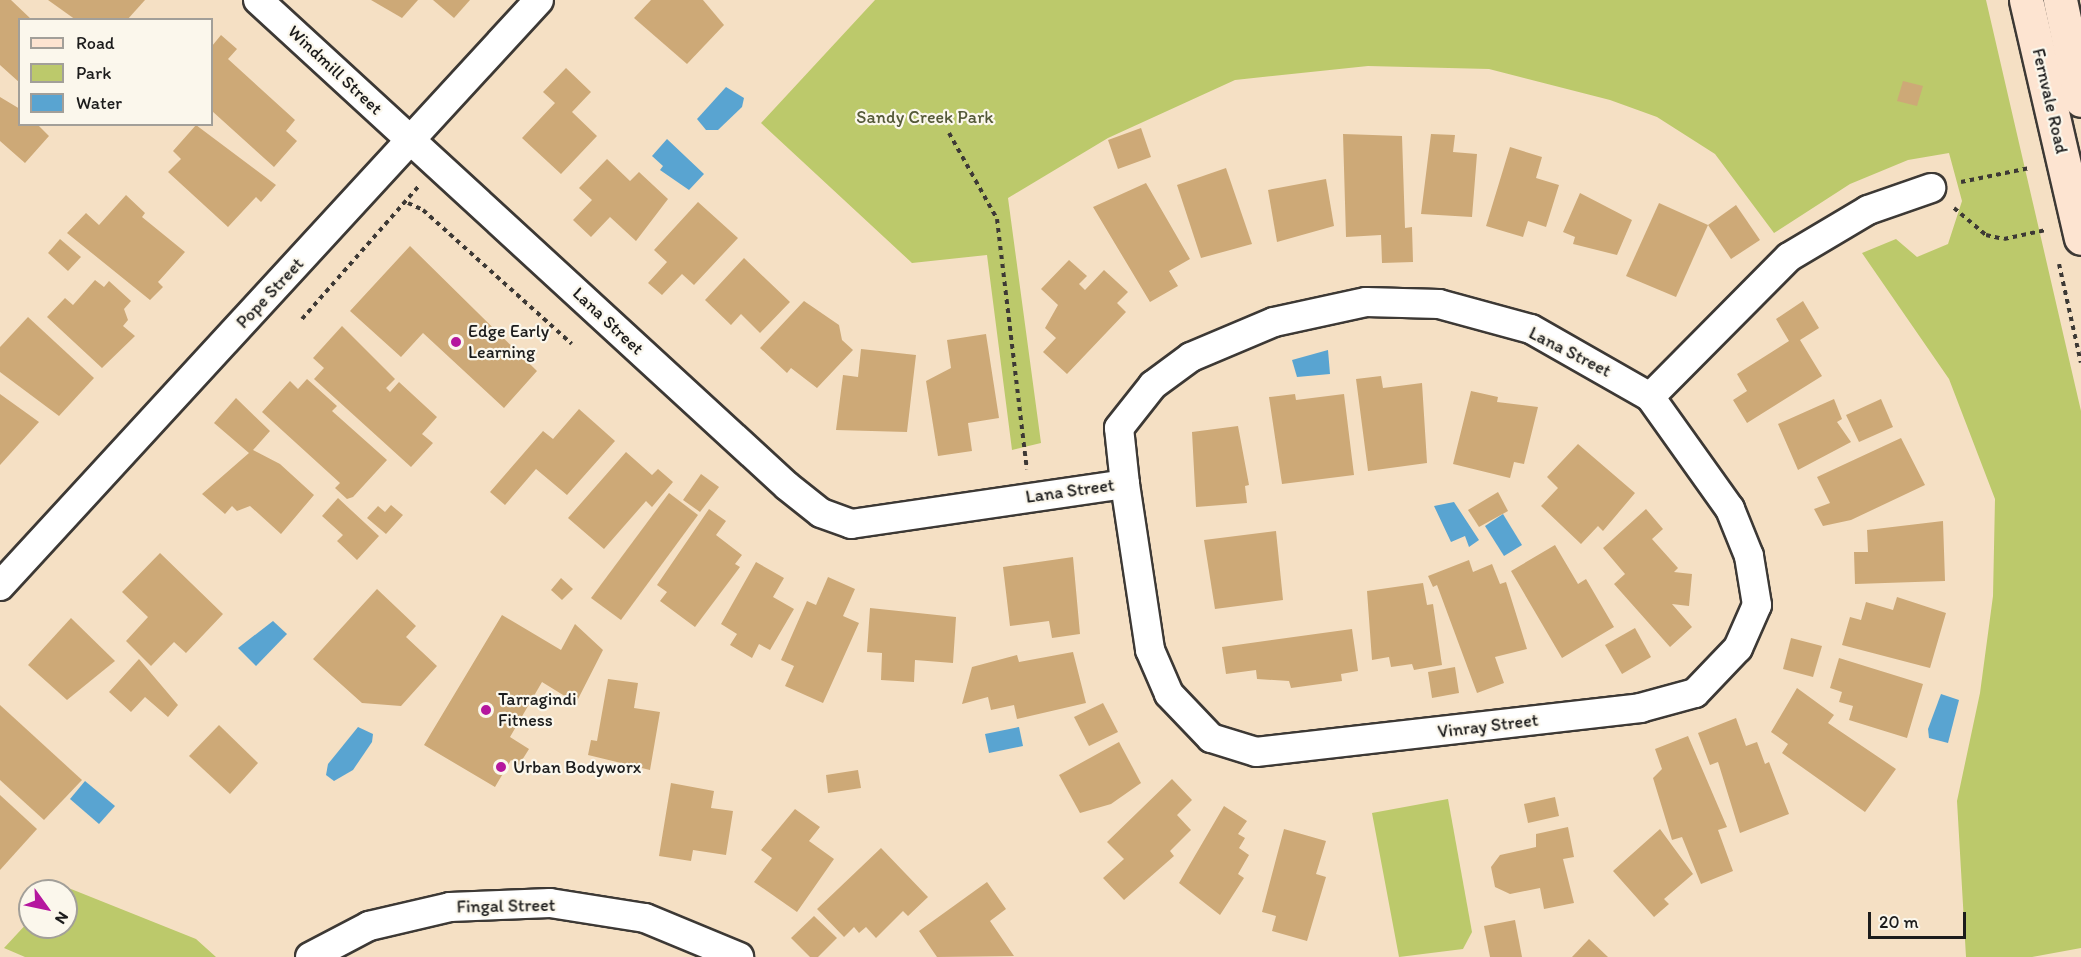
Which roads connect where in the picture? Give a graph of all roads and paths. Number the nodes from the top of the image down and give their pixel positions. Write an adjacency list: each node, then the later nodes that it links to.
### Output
1 (258, 0): 7 (street, Windmill Street)
2 (539, 0): 7 (street, Pope Street)
3 (2026, 0): 8 (street, Fernvale Road)
4 (2060, 0): 5 (street, Fernvale Road)
5 (2081, 100)
6 (949, 133): 17 (path)
7 (411, 141): 18 (street, Lana Street); 19 (street, Pope Street)
8 (2064, 161): 10 (path); 12 (street, Fernvale Road)
9 (419, 185): 11 (path)
10 (1940, 195): 12 (path); 16 (street)
11 (408, 203): 13 (path); 14 (path)
12 (2063, 243): 15 (path)
13 (302, 319)
14 (572, 344)
15 (2081, 363)
16 (1650, 397): 18 (street, Lana Street); 18 (street, Vinray Street)
17 (1028, 475)
18 (1125, 483)
19 (0, 586)
20 (310, 957): 21 (street, Fingal Street)
21 (740, 957)

